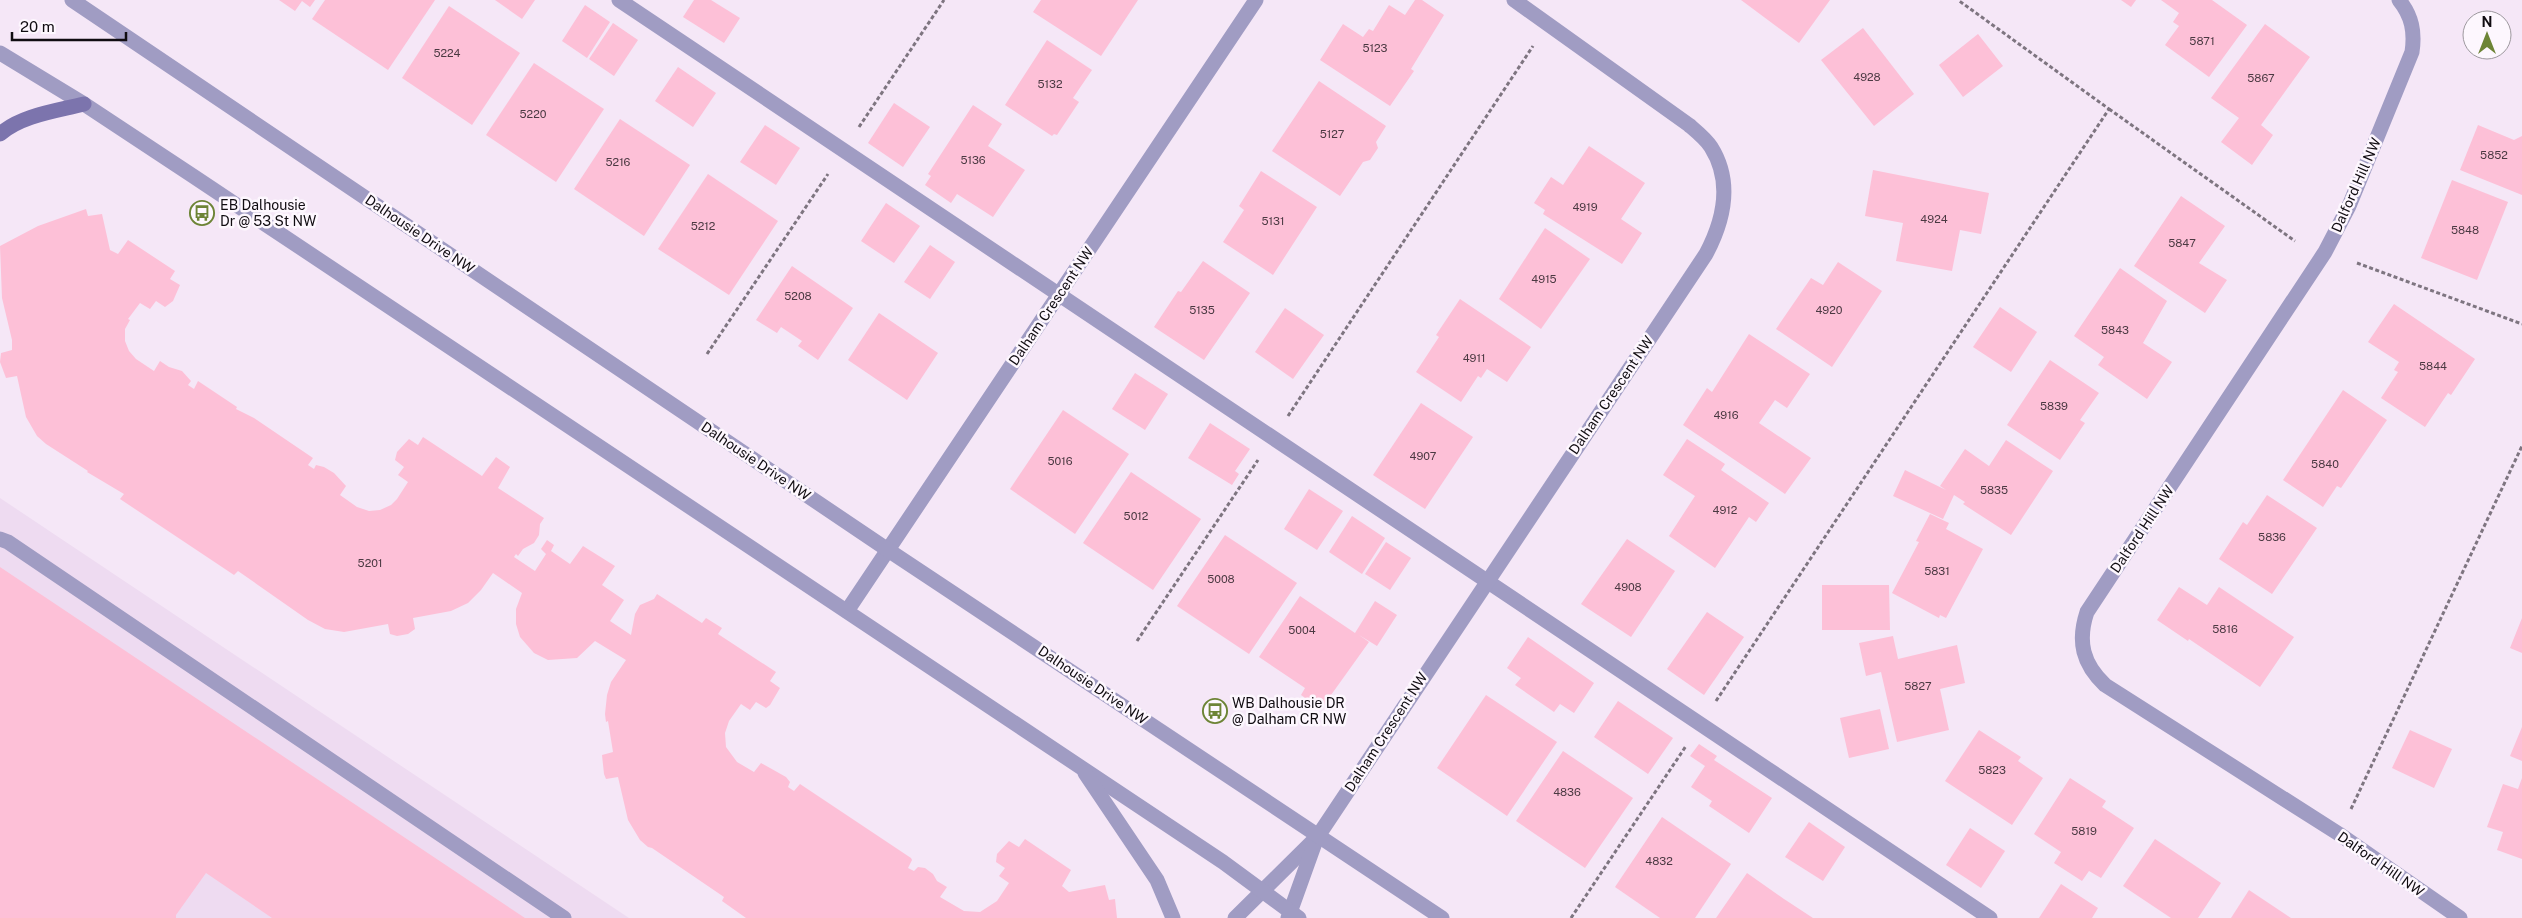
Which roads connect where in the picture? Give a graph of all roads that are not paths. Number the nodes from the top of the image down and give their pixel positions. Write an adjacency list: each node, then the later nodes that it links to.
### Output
1 (72, 0): 11 (street, Dalhousie Drive NW)
2 (619, 0): 9 (street)
3 (1256, 0): 9 (street, Dalham Crescent NW)
4 (1514, 0): 12 (street, Dalham Crescent NW)
5 (2399, 0): 23 (street, Dalford Hill NW)
6 (0, 53): 7 (street)
7 (84, 104): 8 (main road); 13 (street)
8 (0, 134)
9 (1059, 295): 11 (street, Dalham Crescent NW); 12 (street)
10 (0, 539): 18 (street)
11 (888, 550): 13 (street, Dalham Crescent NW); 15 (street, Dalhousie Drive NW)
12 (1486, 582): 15 (street, Dalham Crescent NW); 22 (street)
13 (847, 611): 14 (street)
14 (1081, 767): 16 (street); 19 (street)
15 (1318, 836): 16 (street); 17 (street); 21 (street, Dalhousie Drive NW)
16 (1261, 890): 17 (street); 20 (street)
17 (1292, 916)
18 (564, 918)
19 (1173, 918)
20 (1235, 918)
21 (1442, 918)
22 (1990, 918)
23 (2460, 918)

